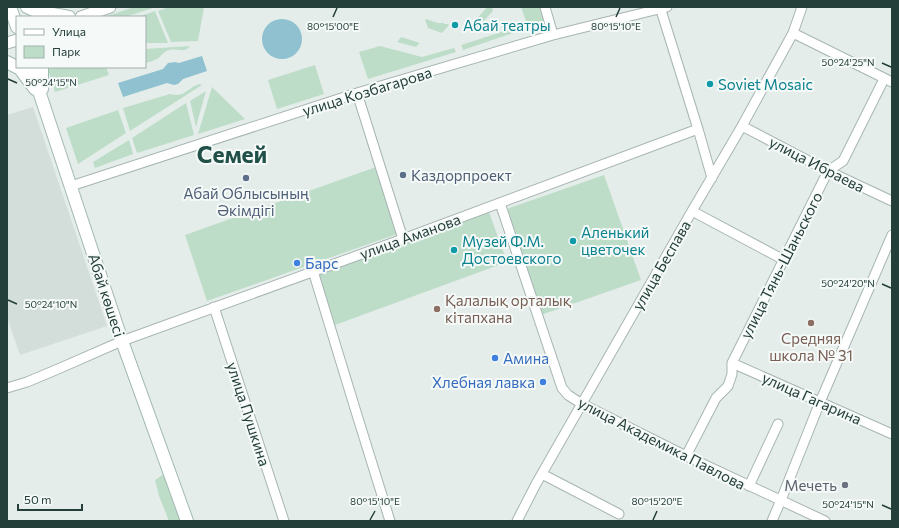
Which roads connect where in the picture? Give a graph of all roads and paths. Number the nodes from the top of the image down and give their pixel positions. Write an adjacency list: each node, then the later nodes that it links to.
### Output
1 (10, 7): 9 (main road)
2 (27, 7): 7 (main road)
3 (110, 7): 8 (street)
4 (545, 7): 11 (street)
5 (802, 7): 10 (street, улица Беспава)
6 (662, 8): 11 (street, улица Козбагарова); 21 (street)
7 (64, 16)
8 (84, 16)
9 (16, 24)
10 (793, 33): 17 (street); 20 (street, улица Беспава)
11 (553, 35): 18 (street, улица Козбагарова)
12 (7, 62): 13 (main road)
13 (16, 68)
14 (17, 68): 19 (main road)
15 (31, 68): 19 (main road, Абай көшесі)
16 (42, 68): 19 (main road)
17 (888, 80): 22 (street, улица Тянь-Шаньского)
18 (357, 93): 24 (street, улица Козбагарова); 29 (street)
19 (41, 98): 24 (main road, Абай көшесі)
20 (742, 126): 22 (street, улица Ибраева); 23 (street, улица Беспава)
21 (698, 129): 23 (street); 26 (street, улица Аманова)
22 (828, 171): 25 (street, улица Ибраева); 30 (street, улица Тянь-Шаньского)
23 (712, 178): 27 (street, улица Беспава)
24 (71, 186): 33 (main road, Абай көшесі)
25 (892, 201)
26 (500, 203): 29 (street, улица Аманова); 37 (street, улица Академика Павлова)
27 (692, 211): 30 (street); 37 (street, улица Беспава)
28 (892, 235): 36 (street)
29 (403, 239): 31 (street, улица Аманова)
30 (784, 260): 34 (street, улица Тянь-Шаньского)
31 (313, 271): 32 (street, улица Аманова); 47 (street)
32 (214, 307): 33 (street, улица Аманова); 46 (street, улица Пушкина)
33 (122, 340): 35 (street, улица Аманова); 45 (main road, Абай көшесі)
34 (732, 363): 36 (street, улица Гагарина); 40 (street, улица Тянь-Шаньского)
35 (7, 388)
36 (820, 402): 39 (street, улица Гагарина); 43 (street)
37 (582, 404): 40 (street, улица Академика Павлова); 41 (street, улица Беспава)
38 (778, 424): 42 (street)
39 (892, 434)
40 (686, 456): 42 (street, улица Академика Павлова)
41 (542, 474): 44 (street); 48 (street, улица Беспава)
42 (749, 486): 43 (street, улица Академика Павлова)
43 (781, 500): 49 (street); 50 (street, улица Академика Павлова)
44 (619, 514)
45 (187, 521)
46 (284, 521)
47 (390, 521)
48 (517, 521)
49 (772, 521)
50 (825, 521)

